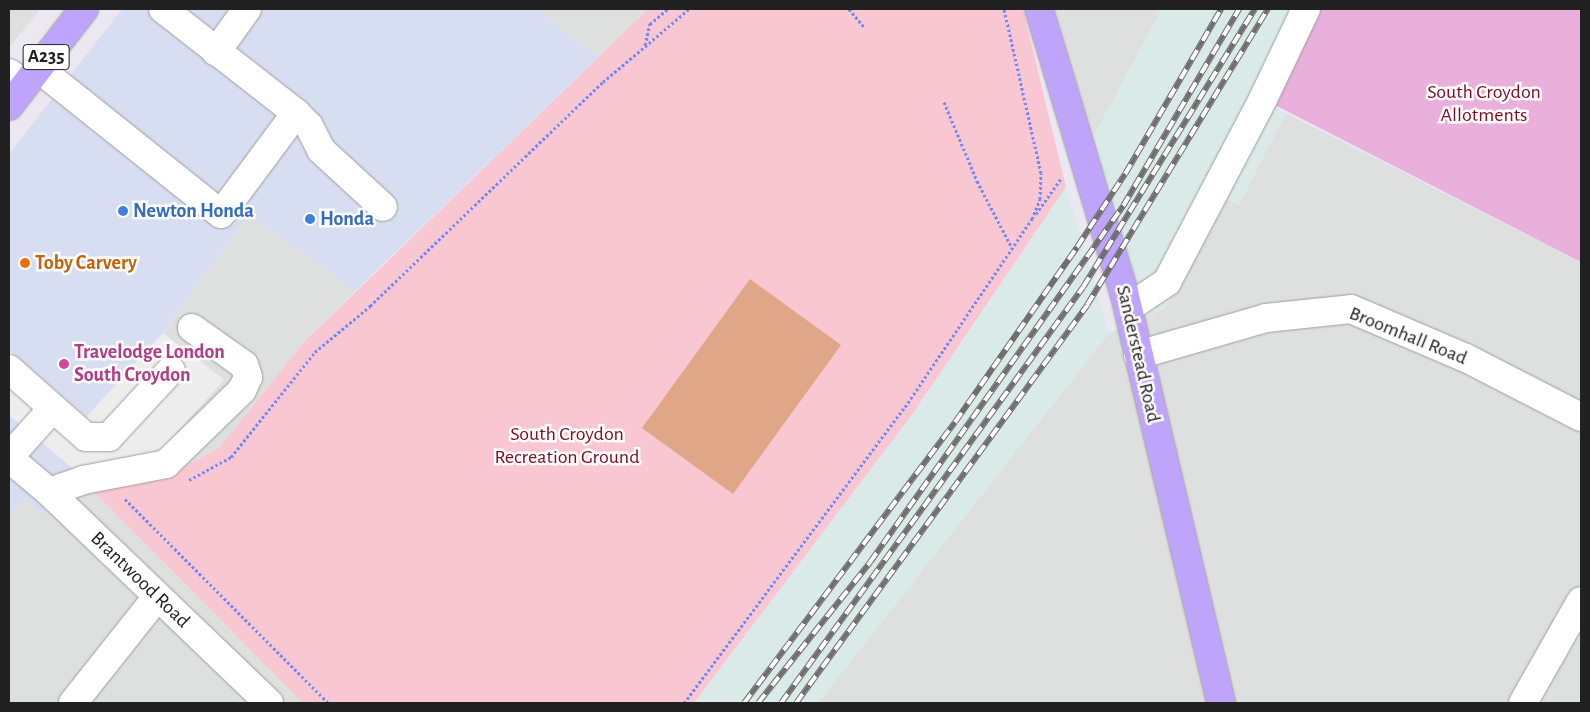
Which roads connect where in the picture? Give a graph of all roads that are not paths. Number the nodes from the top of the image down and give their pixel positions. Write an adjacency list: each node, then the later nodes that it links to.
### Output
1 (84, 9): 7 (main road, A235)
2 (163, 9): 6 (street)
3 (247, 9): 6 (street)
4 (1039, 9): 11 (main road, Sanderstead Road)
5 (1306, 9): 11 (street)
6 (216, 52): 9 (street)
7 (24, 75): 8 (main road, A235); 9 (street)
8 (9, 106)
9 (296, 113): 10 (street)
10 (383, 207)
11 (1128, 308): 13 (main road, Sanderstead Road)
12 (192, 328): 19 (street)
13 (1138, 355): 17 (street, Broomhall Road); 24 (main road, Sanderstead Road)
14 (9, 369): 16 (street)
15 (171, 370): 16 (street)
16 (53, 408): 18 (street)
17 (1581, 417)
18 (9, 458): 19 (street, Brantwood Road)
19 (49, 492): 20 (street, Brantwood Road)
20 (157, 597): 22 (street); 23 (street, Brantwood Road)
21 (1581, 601): 25 (street)
22 (73, 703)
23 (269, 703)
24 (1221, 703)
25 (1523, 703)

